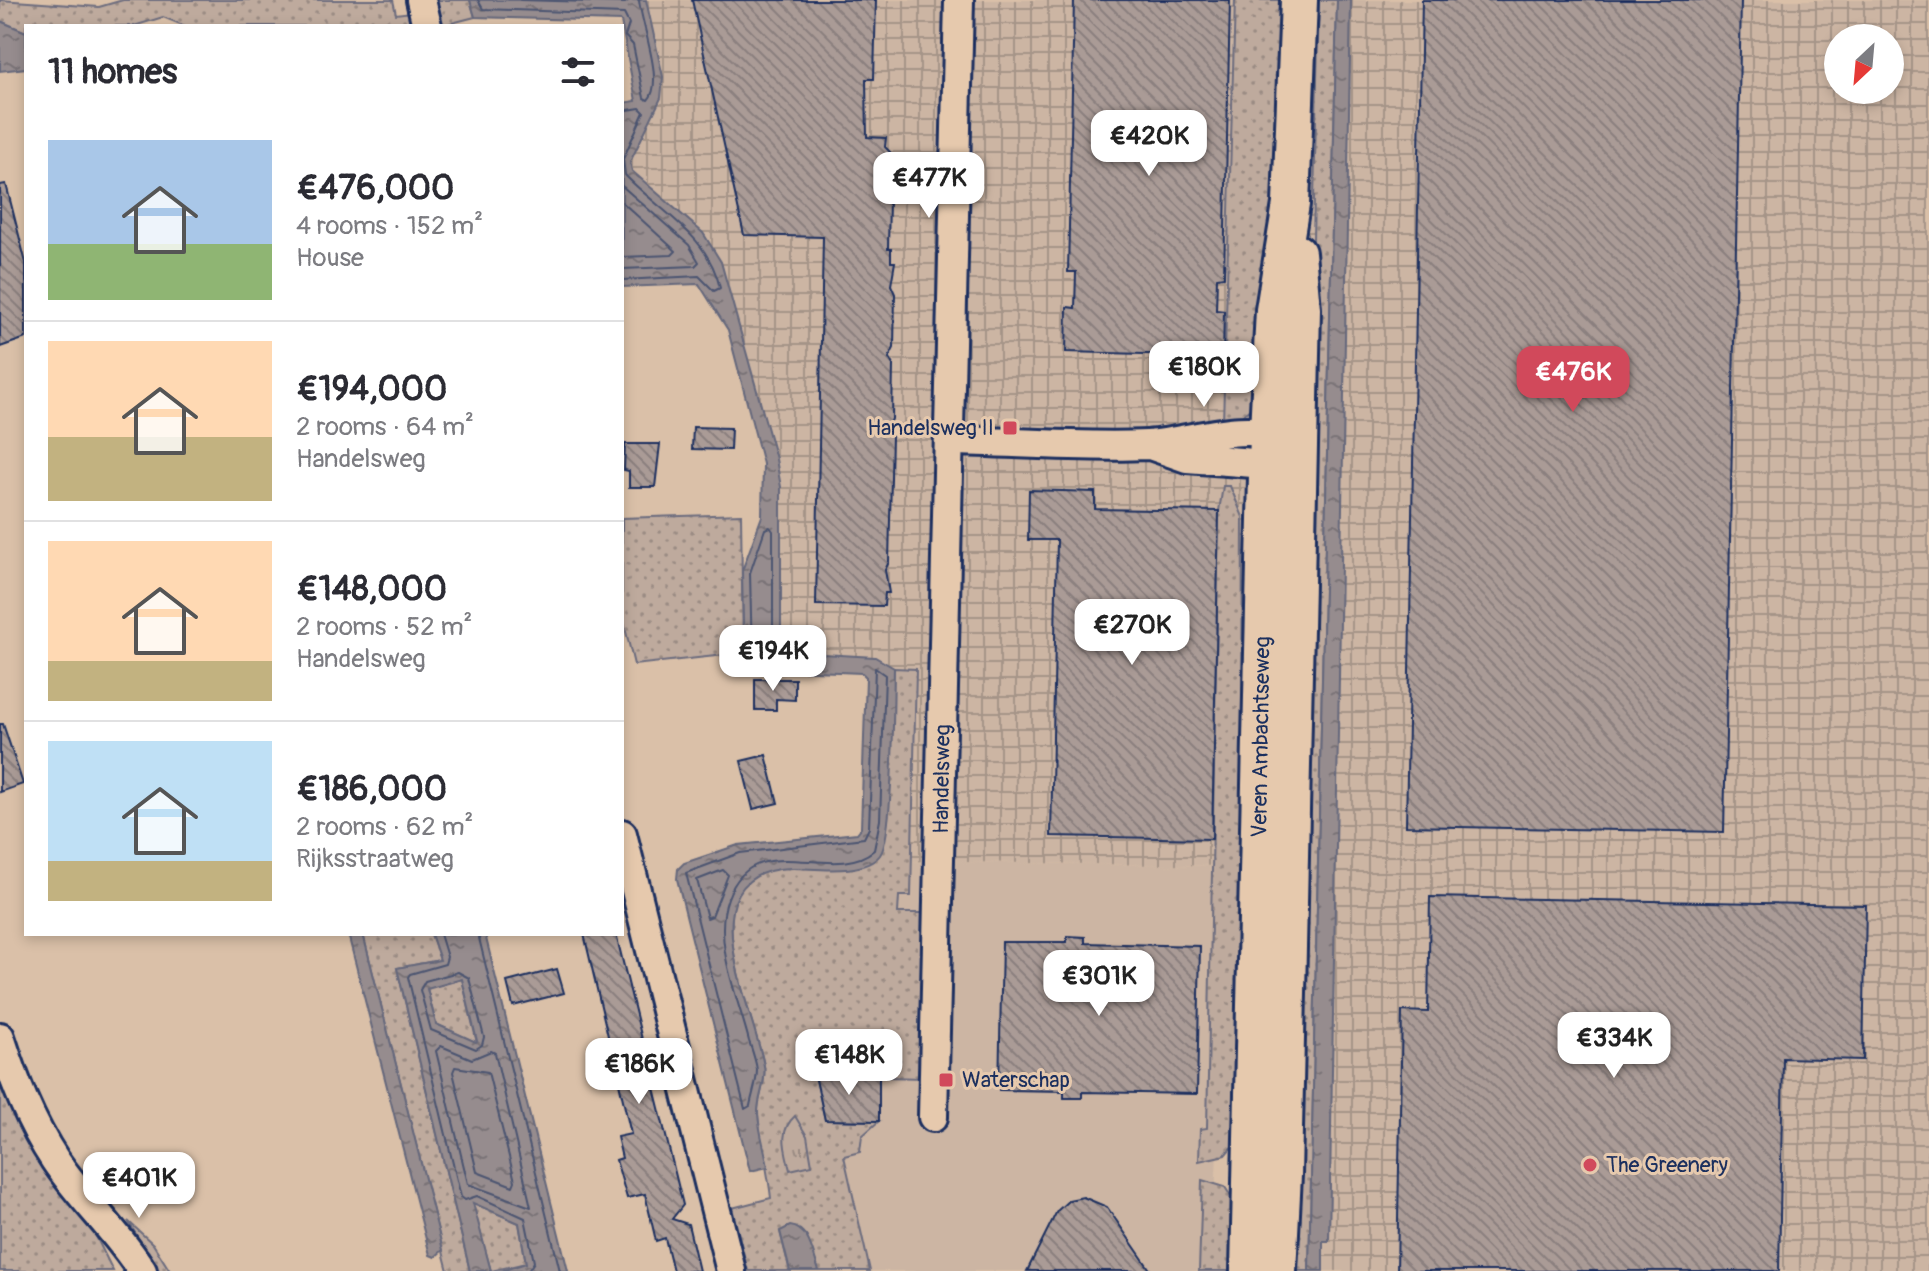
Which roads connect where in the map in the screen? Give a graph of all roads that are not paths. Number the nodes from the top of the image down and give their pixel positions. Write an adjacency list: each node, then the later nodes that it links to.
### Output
1 (421, 0): 4 (street)
2 (959, 0): 5 (street, Handelsweg)
3 (1299, 0): 6 (main road, Veren Ambachtseweg)
4 (427, 24)
5 (950, 441): 6 (street); 9 (street, Handelsweg)
6 (1278, 446): 12 (main road, Veren Ambachtseweg); 13 (main road, Veren Ambachtseweg)
7 (624, 842): 11 (street)
8 (0, 1037): 10 (street)
9 (933, 1117)
10 (142, 1271)
11 (731, 1271)
12 (1249, 1271)
13 (1278, 1271)

